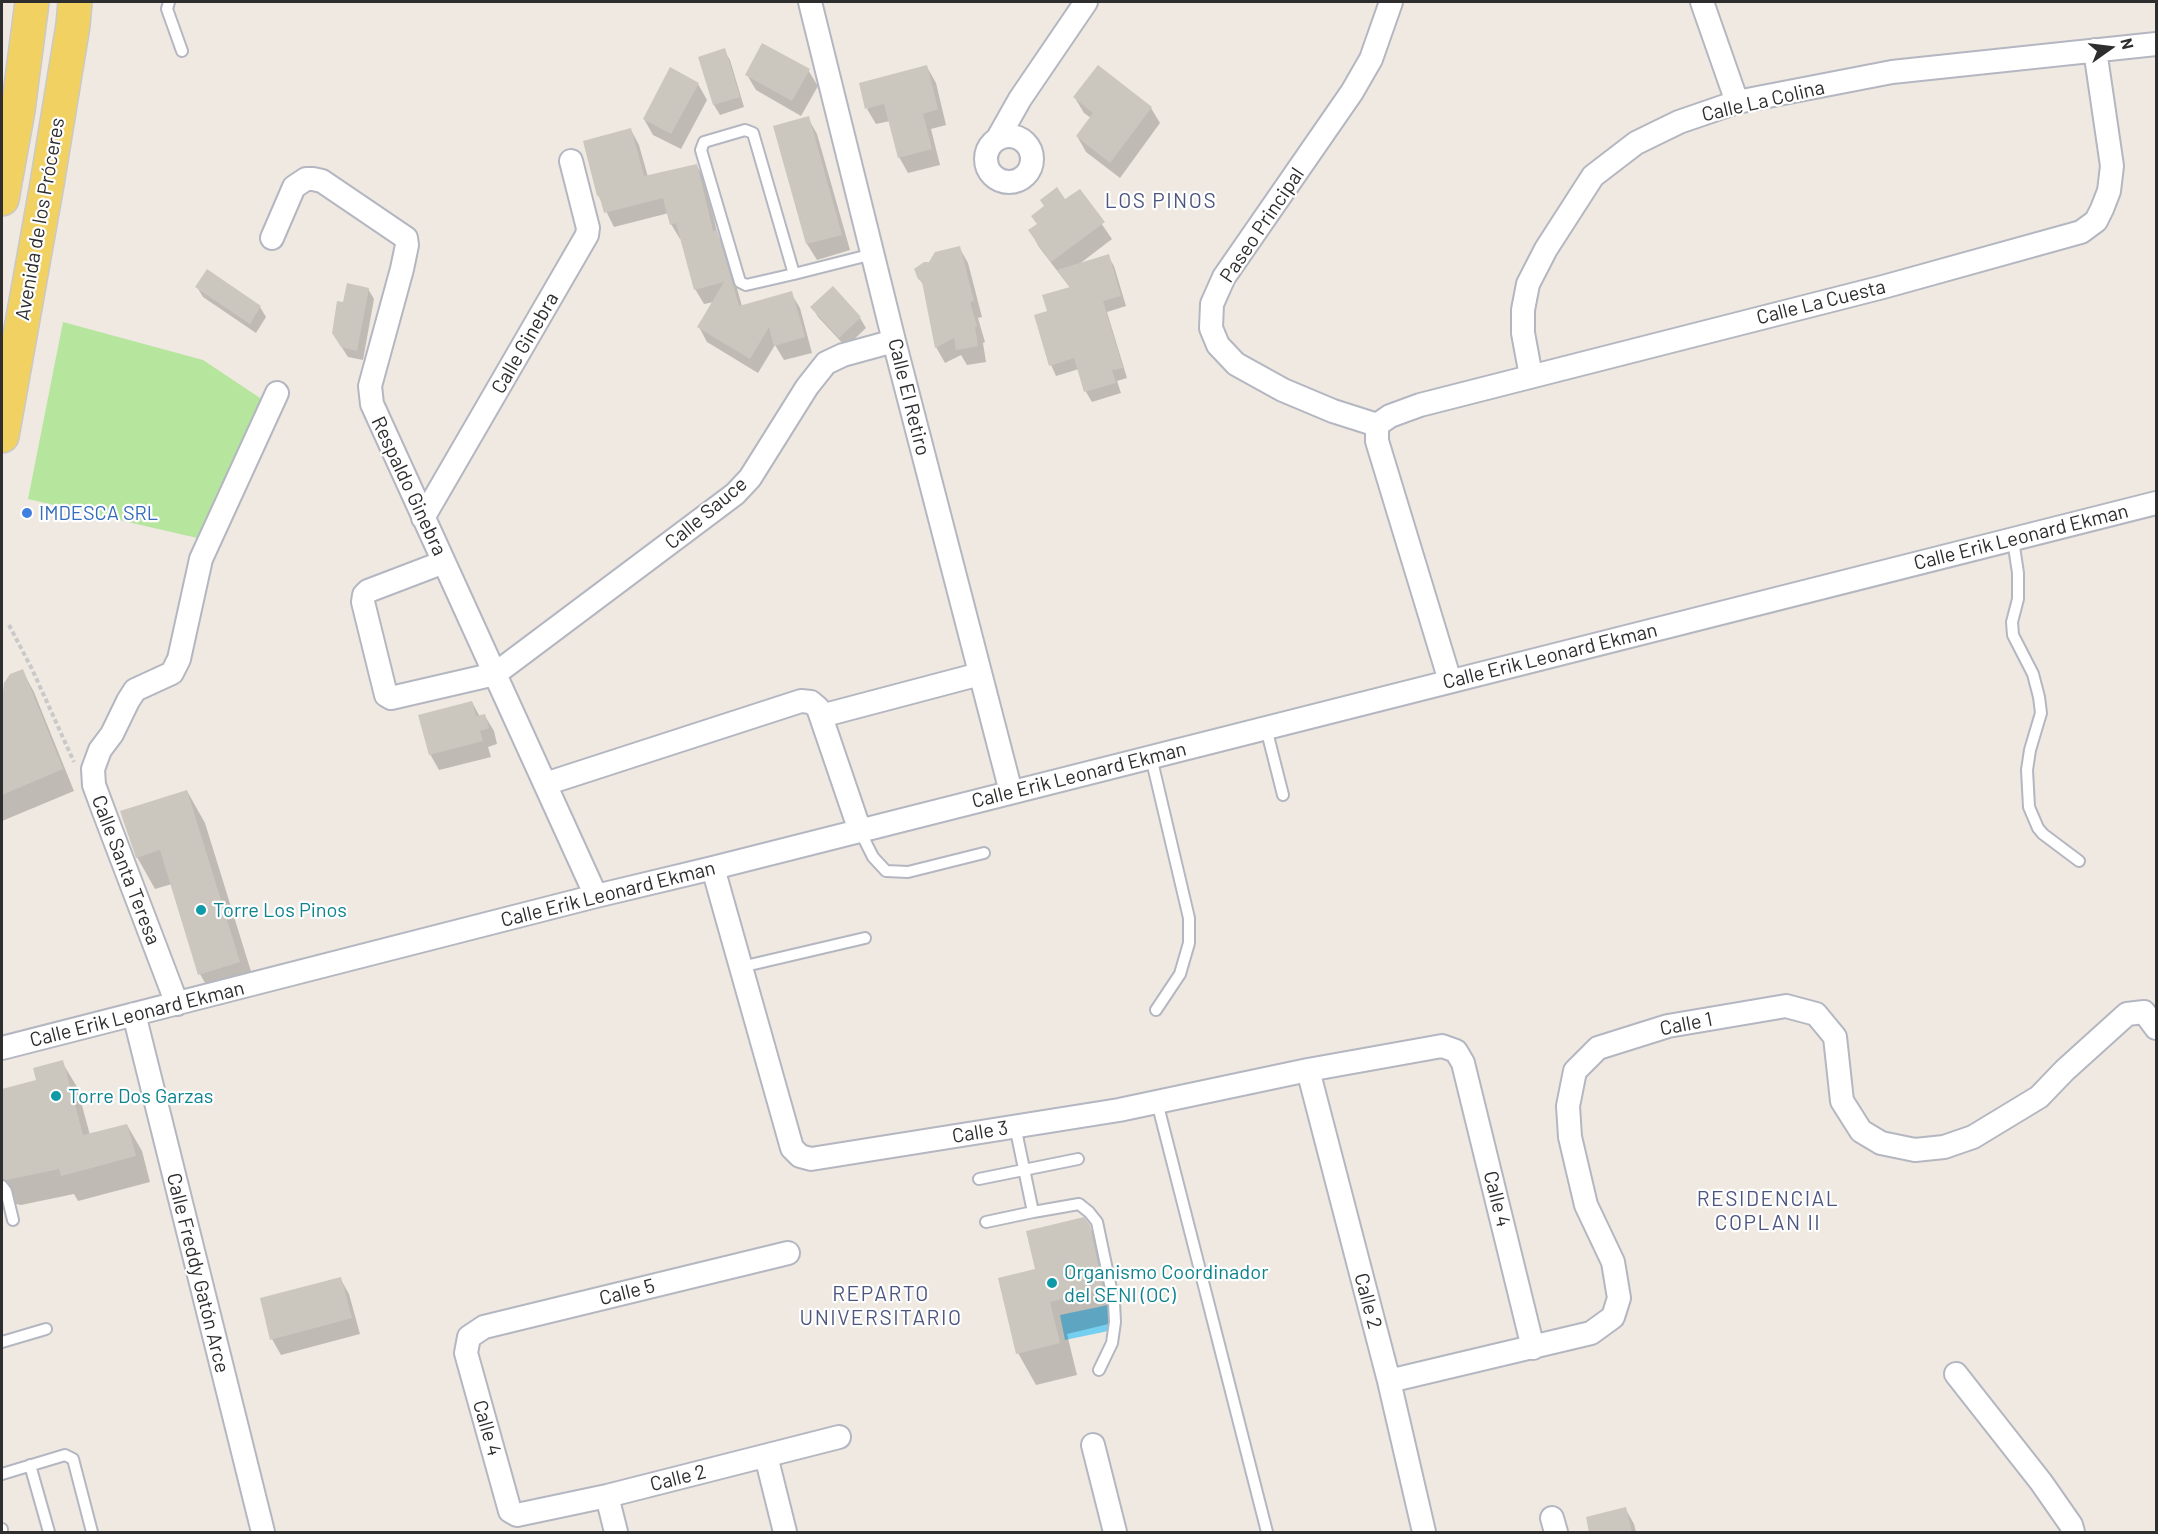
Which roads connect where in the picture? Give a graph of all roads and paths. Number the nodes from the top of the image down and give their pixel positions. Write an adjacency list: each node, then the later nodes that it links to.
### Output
1 (32, 2): 14 (main road, Avenida de los Próceres)
2 (75, 2): 22 (main road, Avenida de los Próceres)
3 (169, 2): 10 (lane)
4 (810, 2): 16 (street, Calle El Retiro)
5 (1086, 2): 12 (street)
6 (1391, 2): 21 (street, Paseo Principal)
7 (1702, 2): 11 (street)
8 (2157, 44): 9 (street, Calle La Colina)
9 (2095, 50): 11 (street, Calle La Colina); 19 (street, Calle La Cuesta)
10 (182, 51)
11 (1737, 102): 19 (street, Calle La Colina)
12 (998, 138)
13 (571, 161): 24 (street, Calle Ginebra)
14 (2, 200)
15 (272, 238): 24 (street, Respaldo Ginebra)
16 (873, 254): 17 (lane); 18 (street, Calle El Retiro)
17 (794, 274): 17 (lane)
18 (894, 341): 28 (street, Calle Sauce); 29 (street, Calle El Retiro)
19 (1531, 376): 21 (street, Calle La Cuesta)
20 (277, 393): 45 (street, Calle Santa Teresa)
21 (1377, 425): 30 (street)
22 (2, 436)
23 (2157, 503): 25 (street, Calle Erik Leonard Ekman)
24 (423, 518): 26 (street, Respaldo Ginebra)
25 (2013, 540): 30 (street, Calle Erik Leonard Ekman); 40 (lane)
26 (444, 562): 28 (street, Respaldo Ginebra); 28 (street)
27 (9, 625): 34 (path)
28 (495, 674): 35 (street, Respaldo Ginebra)
29 (980, 674): 31 (street); 36 (street, Calle El Retiro)
30 (1450, 681): 32 (street, Calle Erik Leonard Ekman)
31 (816, 709): 35 (street); 38 (street)
32 (1266, 727): 33 (street, Calle Erik Leonard Ekman); 37 (lane)
33 (1151, 756): 36 (street, Calle Erik Leonard Ekman); 46 (lane)
34 (75, 764)
35 (545, 784): 42 (street, Respaldo Ginebra)
36 (1011, 792): 38 (street, Calle Erik Leonard Ekman)
37 (1282, 795)
38 (860, 831): 39 (lane); 41 (street, Calle Erik Leonard Ekman)
39 (984, 853)
40 (2079, 861)
41 (713, 868): 42 (street, Calle Erik Leonard Ekman); 44 (street, Calle 3)
42 (596, 896): 45 (street, Calle Erik Leonard Ekman)
43 (865, 938): 44 (lane)
44 (741, 967): 53 (street, Calle 3)
45 (177, 1004): 47 (street, Calle Erik Leonard Ekman)
46 (1156, 1010)
47 (134, 1014): 49 (street, Calle Erik Leonard Ekman); 78 (street, Calle Freddy Gatón Arce)
48 (2157, 1028): 65 (street, Calle 1)
49 (2, 1048)
50 (1456, 1051): 51 (street, Calle 3); 65 (street, Calle 4)
51 (1308, 1070): 52 (street, Calle 3); 68 (street, Calle 2)
52 (1157, 1102): 53 (street, Calle 3); 82 (lane)
53 (1015, 1126): 55 (lane)
54 (1078, 1159): 55 (lane)
55 (1023, 1171): 56 (lane); 58 (lane)
56 (979, 1179)
57 (2, 1186): 59 (lane)
58 (1033, 1212): 60 (lane); 66 (lane)
59 (13, 1220)
60 (986, 1222)
61 (788, 1253): 63 (street, Calle 5)
62 (46, 1329): 64 (lane)
63 (469, 1337): 75 (street, Calle 4)
64 (2, 1342)
65 (1533, 1348): 68 (street, Calle 1)
66 (1099, 1370)
67 (1956, 1374): 84 (street)
68 (1389, 1381): 83 (street, Calle 2)
69 (839, 1437): 71 (street, Calle 2)
70 (1094, 1445): 81 (street)
71 (766, 1456): 74 (street, Calle 2); 80 (street)
72 (30, 1465): 73 (lane); 76 (lane); 77 (lane)
73 (2, 1474)
74 (606, 1496): 75 (street, Calle 2); 79 (street)
75 (517, 1515)
76 (49, 1533)
77 (92, 1533)
78 (263, 1533)
79 (616, 1533)
80 (785, 1533)
81 (1114, 1533)
82 (1267, 1533)
83 (1424, 1533)
84 (2073, 1533)

